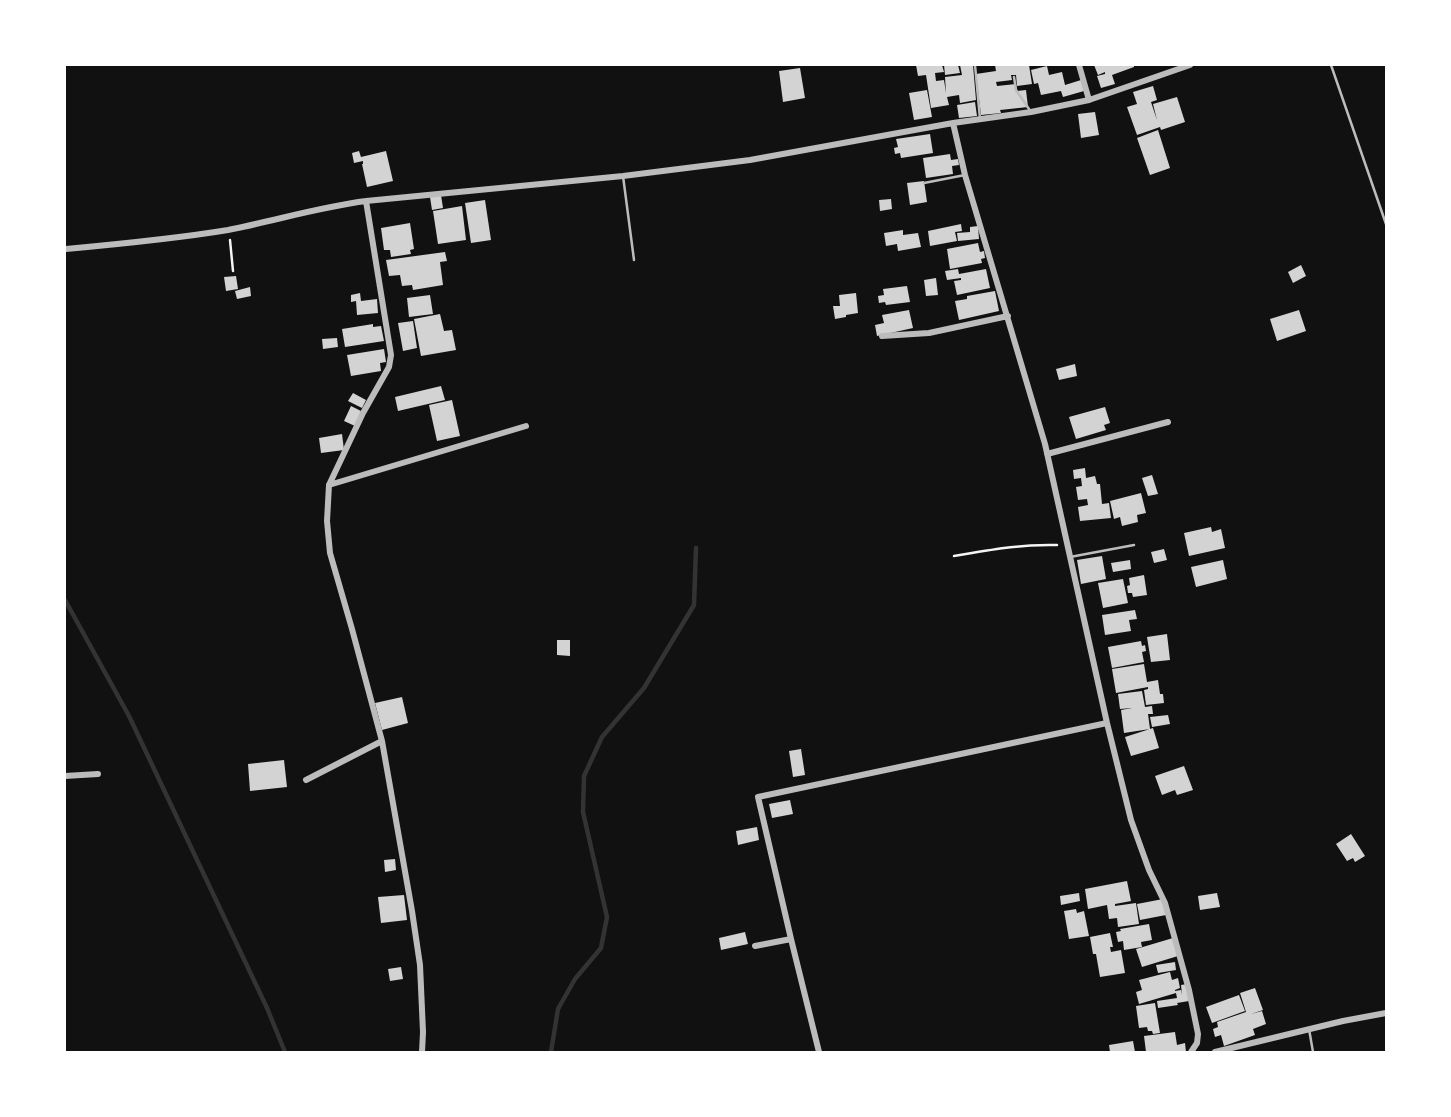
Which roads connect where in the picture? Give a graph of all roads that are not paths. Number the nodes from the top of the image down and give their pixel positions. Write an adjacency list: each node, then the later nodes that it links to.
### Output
1 (975, 65): 9 (lane)
2 (1079, 65): 7 (street)
3 (1190, 65): 5 (street)
4 (1331, 65): 15 (lane)
5 (1173, 68): 7 (street)
6 (1014, 77): 8 (lane)
7 (1089, 100): 8 (street)
8 (1031, 112): 9 (street)
9 (980, 119): 10 (street)
10 (953, 123): 11 (street); 12 (street)
11 (965, 175): 13 (lane); 18 (street)
12 (623, 177): 14 (street); 17 (lane)
13 (924, 183)
14 (366, 201): 16 (street); 23 (street)
15 (1386, 224)
16 (66, 249)
17 (634, 260)
18 (1008, 316): 19 (street); 22 (street)
19 (882, 336)
20 (1168, 422): 22 (street)
21 (526, 426): 23 (street)
22 (1047, 454): 25 (street)
23 (329, 485): 27 (street)
24 (1134, 545): 25 (lane)
25 (1070, 557): 26 (street)
26 (1107, 723): 31 (street); 37 (street)
27 (382, 741): 30 (street); 35 (street)
28 (98, 774): 29 (street)
29 (65, 776)
30 (306, 780)
31 (791, 939): 32 (street); 36 (street)
32 (755, 946)
33 (1386, 1013): 34 (street)
34 (1309, 1030): 38 (street); 39 (lane)
35 (422, 1052)
36 (819, 1052)
37 (1194, 1052)
38 (1214, 1052)
39 (1313, 1052)

